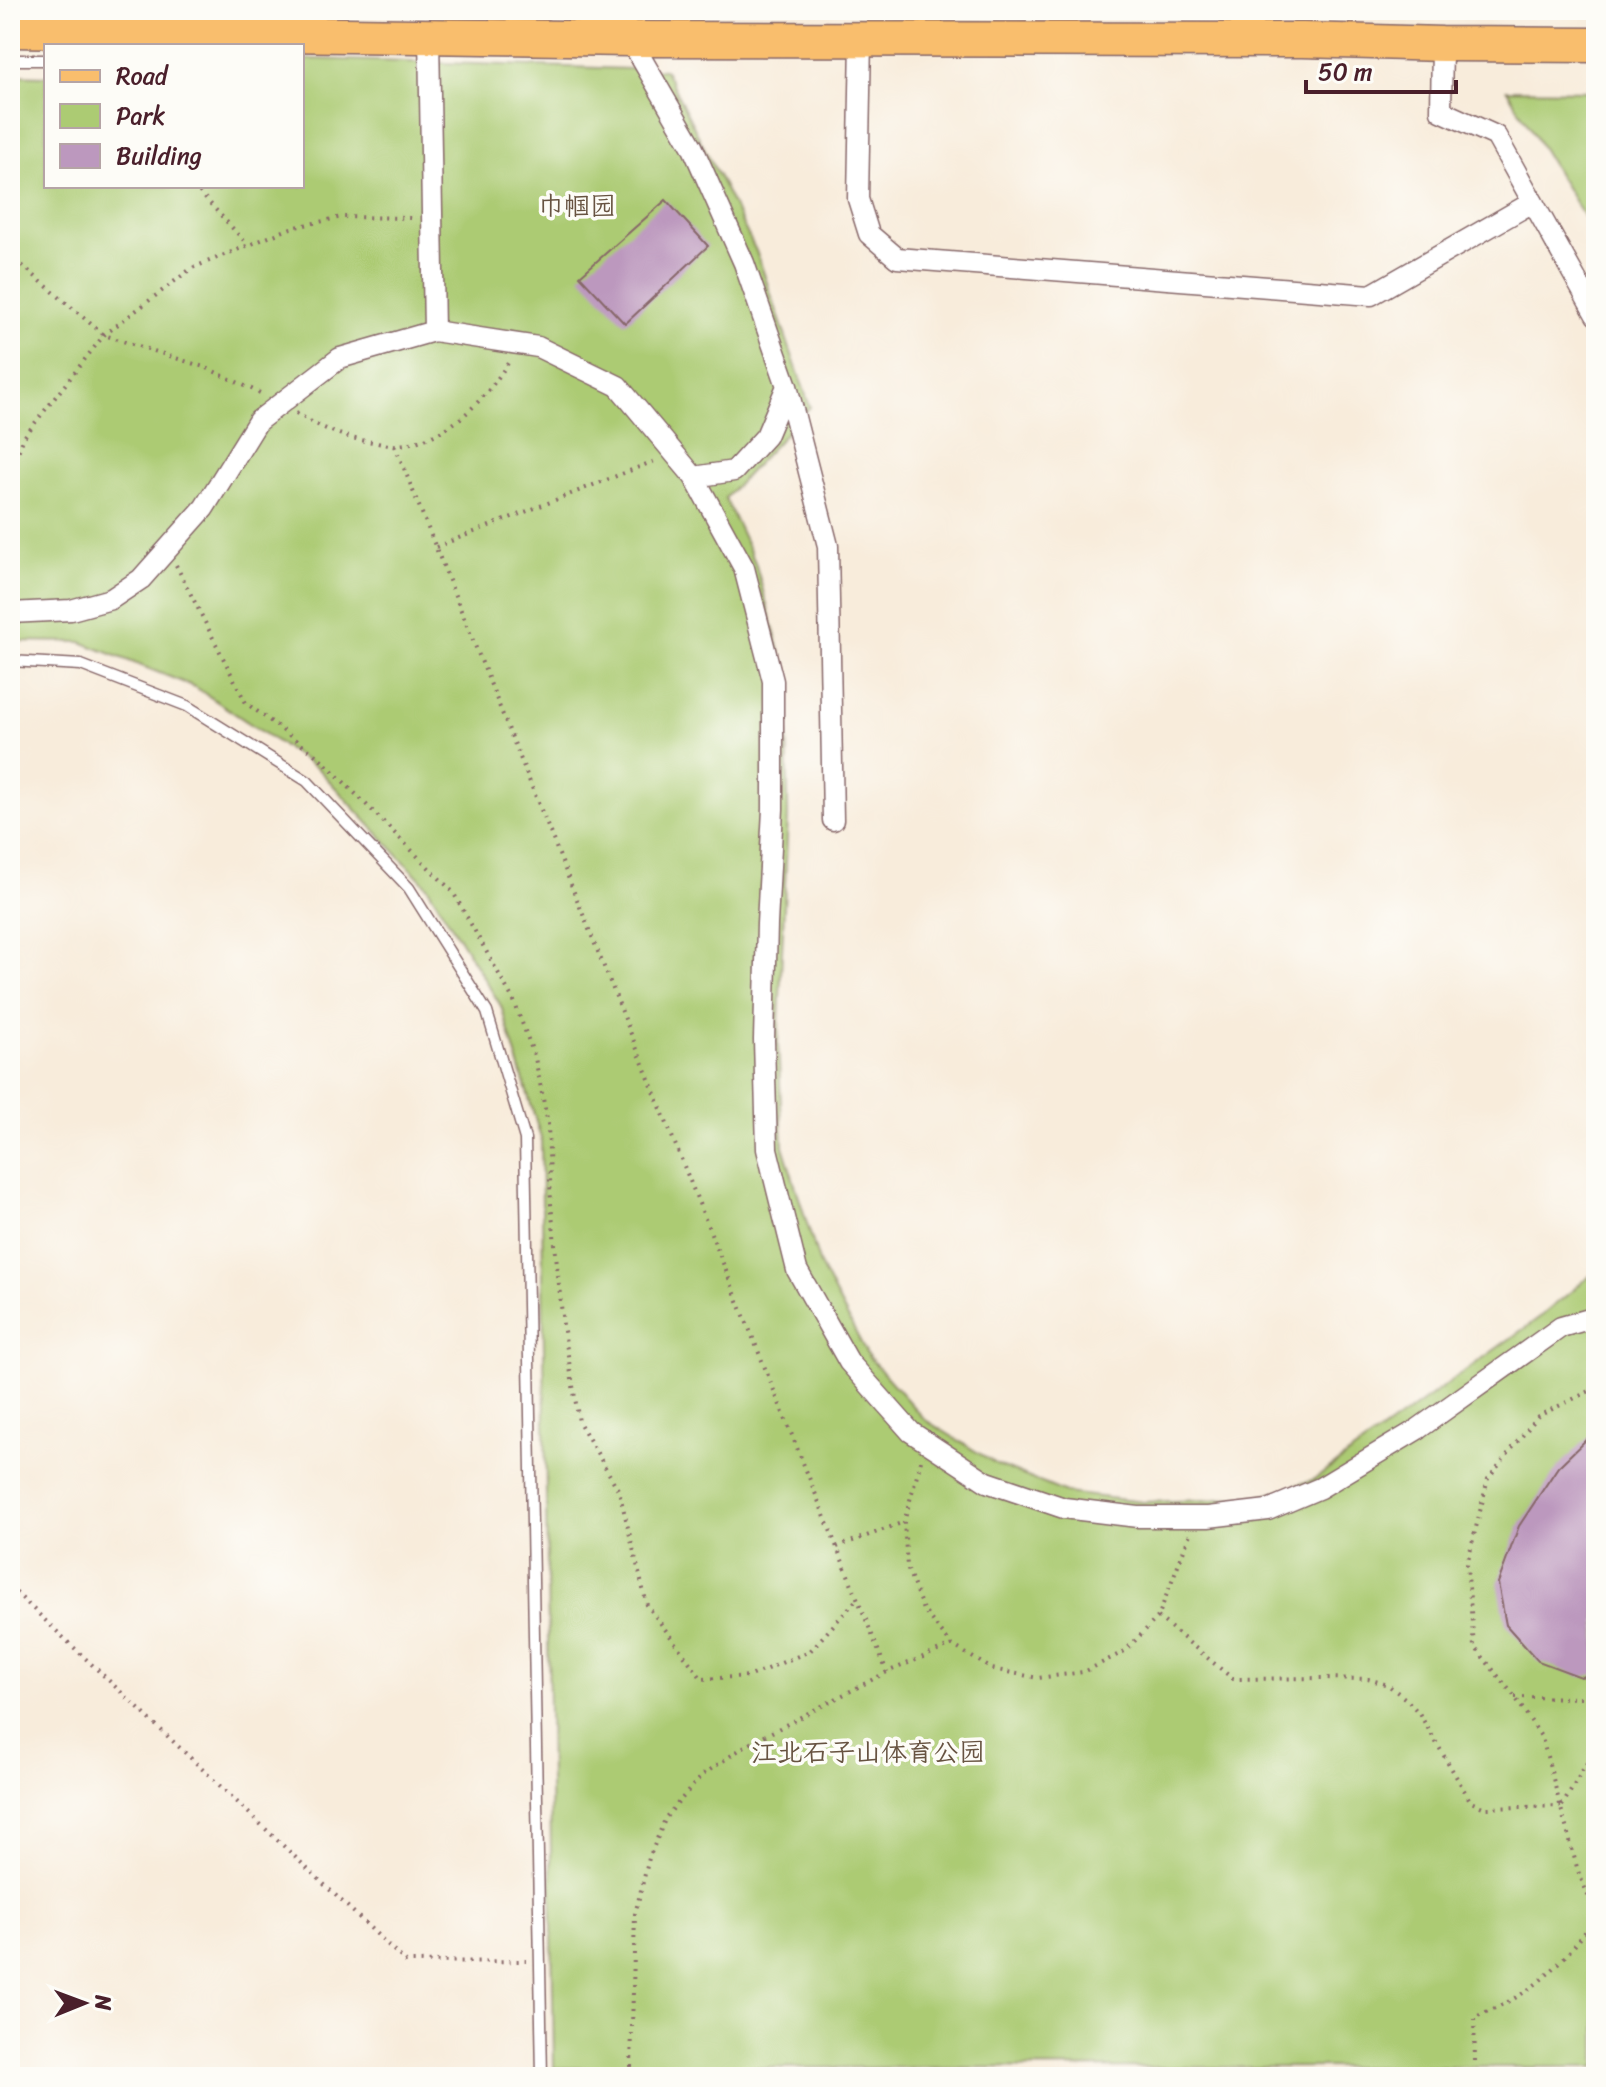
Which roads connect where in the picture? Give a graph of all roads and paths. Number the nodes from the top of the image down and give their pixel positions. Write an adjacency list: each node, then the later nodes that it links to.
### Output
1 (57, 10): 2 (main road)
2 (100, 31): 3 (main road); 5 (main road)
3 (328, 34): 4 (main road); 8 (lane)
4 (429, 35): 6 (main road); 14 (street)
5 (13, 38): 11 (lane)
6 (630, 39): 7 (main road); 21 (street)
7 (861, 39): 9 (main road); 13 (street)
8 (291, 44)
9 (1442, 44): 10 (main road); 13 (street)
10 (1596, 45)
11 (44, 60)
12 (196, 188): 15 (path)
13 (1533, 202): 17 (street)
14 (432, 218): 15 (path); 18 (street)
15 (248, 245): 19 (path)
16 (10, 255): 19 (path)
17 (1596, 315)
18 (434, 331): 20 (street); 22 (street)
19 (104, 335): 22 (path); 25 (path)
20 (521, 344): 23 (path); 24 (street)
21 (787, 386): 26 (street); 30 (street)
22 (281, 403): 23 (path); 28 (street)
23 (395, 446): 27 (path)
24 (674, 454): 26 (street); 27 (path)
25 (10, 473)
26 (694, 477): 33 (street)
27 (436, 547): 36 (path)
28 (10, 613)
29 (10, 661): 46 (lane)
30 (833, 820)
31 (1596, 1317): 34 (street)
32 (1596, 1388): 42 (path)
33 (926, 1441): 34 (street); 35 (path)
34 (1196, 1517): 38 (path)
35 (904, 1522): 36 (path); 39 (path)
36 (837, 1547): 40 (path)
37 (10, 1587): 46 (path)
38 (1158, 1617): 39 (path); 44 (path)
39 (952, 1645): 40 (path)
40 (887, 1672): 48 (path)
41 (1596, 1696): 42 (path)
42 (1515, 1697): 44 (path)
43 (1596, 1747): 44 (path)
44 (1562, 1806): 45 (path)
45 (1596, 1916): 47 (path)
46 (540, 1961): 49 (lane)
47 (1475, 2061)
48 (631, 2067)
49 (542, 2077)

